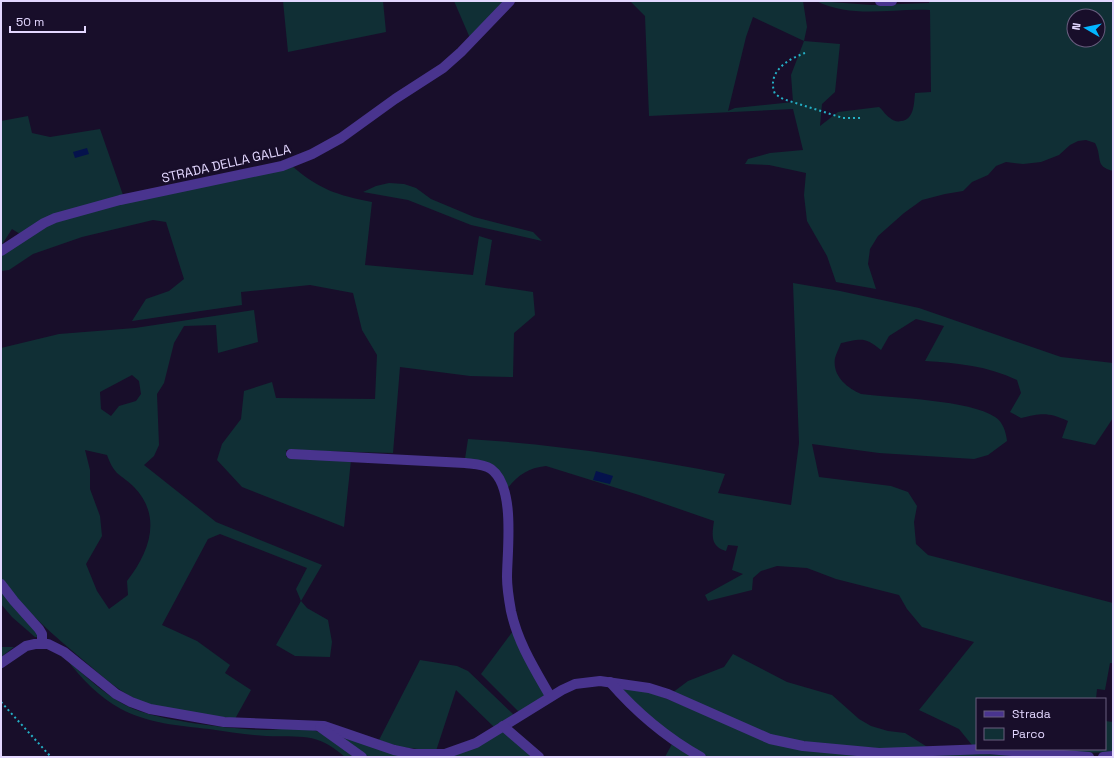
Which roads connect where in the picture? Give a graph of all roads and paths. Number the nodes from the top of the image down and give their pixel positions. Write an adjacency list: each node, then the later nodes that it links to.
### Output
1 (510, 1): 6 (street, STRADA DELLA GALLA)
2 (880, 1): 3 (street)
3 (892, 1)
4 (805, 53): 5 (path)
5 (862, 118)
6 (1, 250)
7 (291, 454): 12 (street)
8 (1, 584): 9 (street)
9 (42, 643): 10 (street); 14 (street)
10 (1, 663)
11 (610, 682): 12 (street); 16 (street); 22 (street)
12 (550, 696): 15 (street)
13 (1, 702): 19 (path)
14 (316, 725): 15 (street); 20 (street)
15 (503, 726): 21 (street)
16 (976, 749)
17 (1000, 750): 23 (street)
18 (1113, 756): 24 (street)
19 (51, 757)
20 (362, 757)
21 (539, 757)
22 (700, 757)
23 (1089, 757)
24 (1103, 757)

